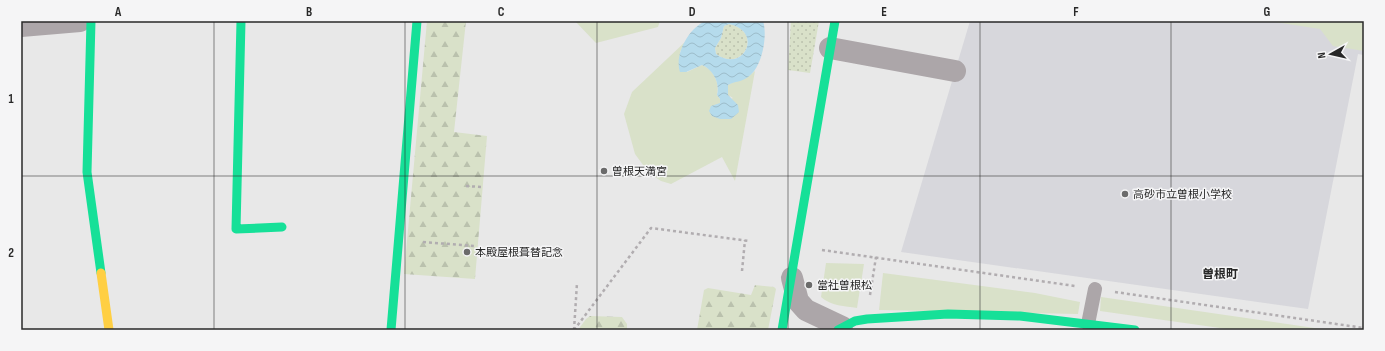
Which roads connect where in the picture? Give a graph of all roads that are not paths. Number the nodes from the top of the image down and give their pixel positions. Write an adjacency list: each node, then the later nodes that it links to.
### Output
1 (80, 21): 6 (street)
2 (91, 21): 14 (street)
3 (241, 21): 9 (street)
4 (417, 21): 15 (street)
5 (834, 21): 7 (street)
6 (21, 26)
7 (830, 48): 8 (street); 10 (street)
8 (955, 71)
9 (282, 227)
10 (792, 278): 13 (street); 16 (street)
11 (1095, 289): 12 (lane)
12 (1088, 324): 13 (street); 17 (street)
13 (840, 328)
14 (110, 330)
15 (391, 330)
16 (782, 330)
17 (1135, 330)

